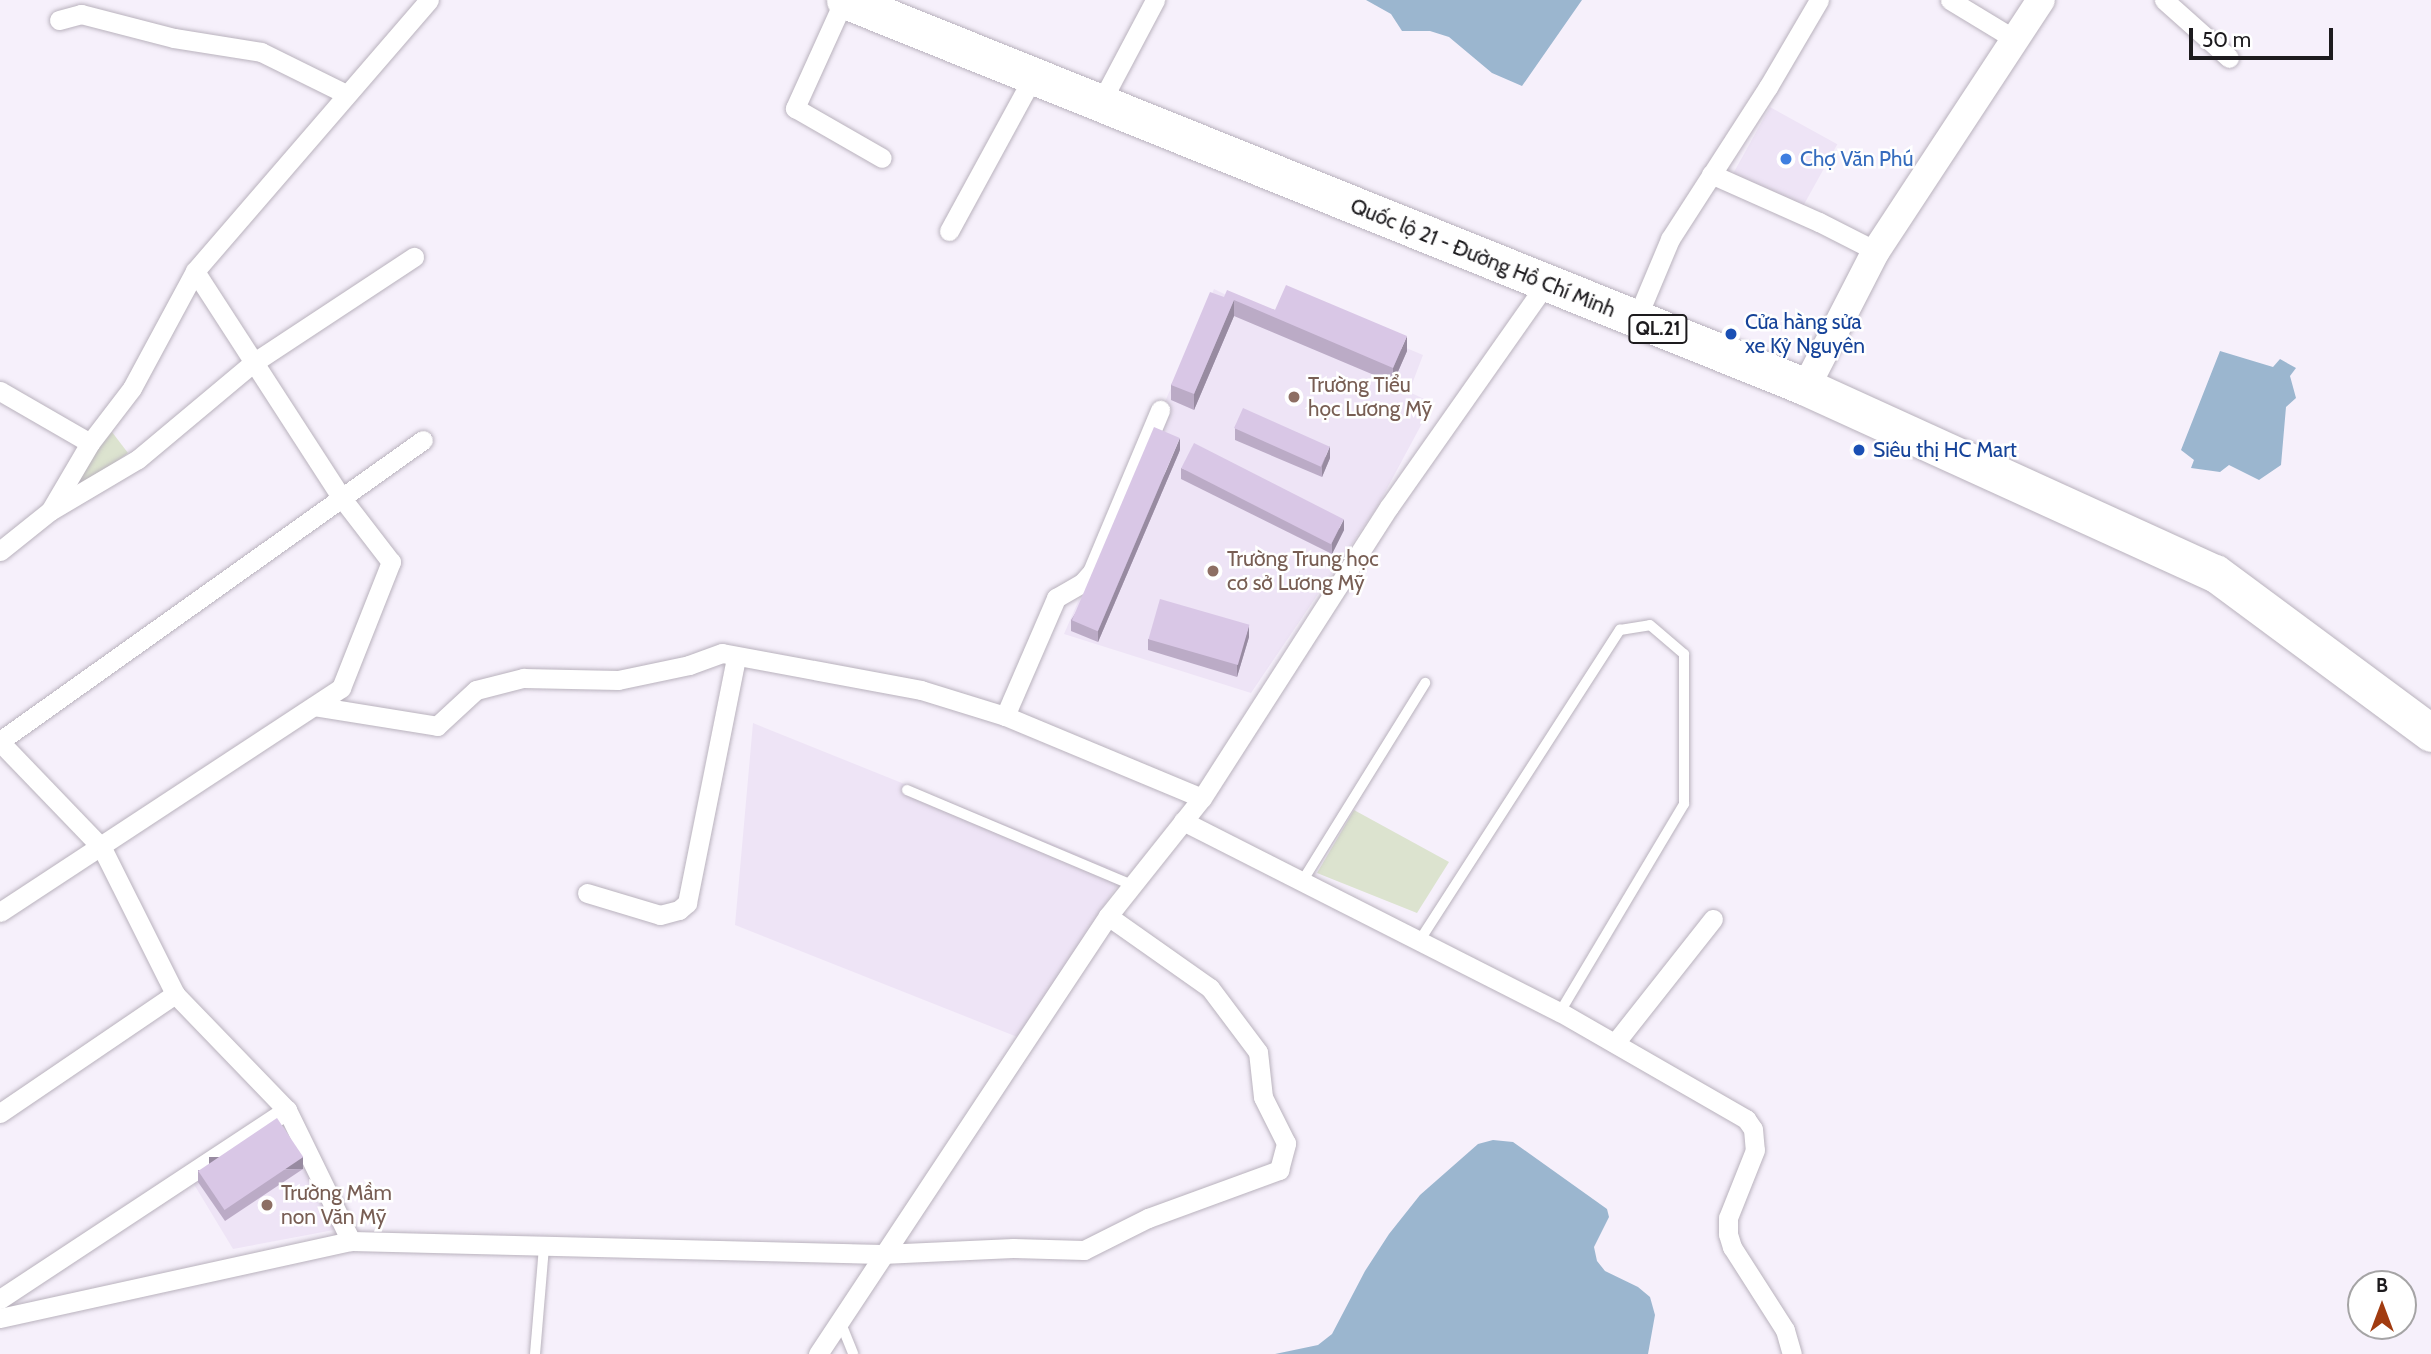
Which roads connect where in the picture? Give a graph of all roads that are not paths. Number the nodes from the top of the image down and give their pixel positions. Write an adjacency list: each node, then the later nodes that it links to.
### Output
1 (429, 0): 12 (street)
2 (845, 0): 11 (highway, Quốc lộ 21 - Đường Hồ Chí Minh / QL.21); 14 (street)
3 (1155, 0): 13 (street)
4 (1819, 0): 15 (street)
5 (1950, 0): 9 (street)
6 (2041, 0): 9 (street)
7 (2164, 0): 10 (street)
8 (59, 20): 12 (street)
9 (2016, 40): 17 (street)
10 (2229, 58)
11 (1033, 77): 13 (highway, Quốc lộ 21 - Đường Hồ Chí Minh / QL.21); 16 (street)
12 (346, 94): 19 (street)
13 (1100, 104): 20 (highway, Quốc lộ 21 - Đường Hồ Chí Minh / QL.21)
14 (882, 158)
15 (1711, 174): 17 (street); 21 (street)
16 (949, 231)
17 (1876, 251): 23 (street)
18 (414, 257): 22 (street)
19 (195, 271): 22 (street); 27 (street)
20 (1546, 284): 21 (highway, Quốc lộ 21 - Đường Hồ Chí Minh / QL.21); 38 (street)
21 (1636, 320): 23 (highway, Quốc lộ 21 - Đường Hồ Chí Minh / QL.21)
22 (253, 363): 28 (street); 29 (street)
23 (1806, 387): 35 (highway, Quốc lộ 21 - Đường Hồ Chí Minh / QL.21)
24 (0, 391): 27 (street)
25 (1160, 410): 34 (street)
26 (423, 440): 28 (street)
27 (90, 443): 29 (street)
28 (341, 497): 33 (street); 36 (street)
29 (50, 511): 30 (street)
30 (0, 551)
31 (736, 658): 33 (street); 34 (street); 43 (street)
32 (1425, 683): 41 (lane)
33 (314, 706): 40 (street)
34 (1004, 716): 38 (street)
35 (2431, 733)
36 (0, 741): 40 (street)
37 (907, 790): 42 (lane)
38 (1202, 798): 39 (street)
39 (1184, 821): 41 (street); 42 (street)
40 (102, 848): 44 (street); 48 (street)
41 (1303, 880): 47 (street)
42 (1134, 886): 45 (street)
43 (587, 893)
44 (0, 912)
45 (1108, 916): 55 (street); 55 (street)
46 (1713, 919): 50 (street)
47 (1418, 943): 49 (street); 49 (lane)
48 (175, 993): 51 (street); 52 (street)
49 (1560, 1012): 50 (street)
50 (1615, 1043): 62 (street)
51 (287, 1110): 53 (street); 56 (street)
52 (0, 1113)
53 (351, 1241): 54 (street); 57 (street)
54 (544, 1246): 55 (street); 59 (lane)
55 (882, 1254): 58 (street)
56 (0, 1298)
57 (0, 1318)
58 (839, 1321): 60 (street); 61 (lane)
59 (535, 1354)
60 (818, 1354)
61 (853, 1354)
62 (1792, 1354)

